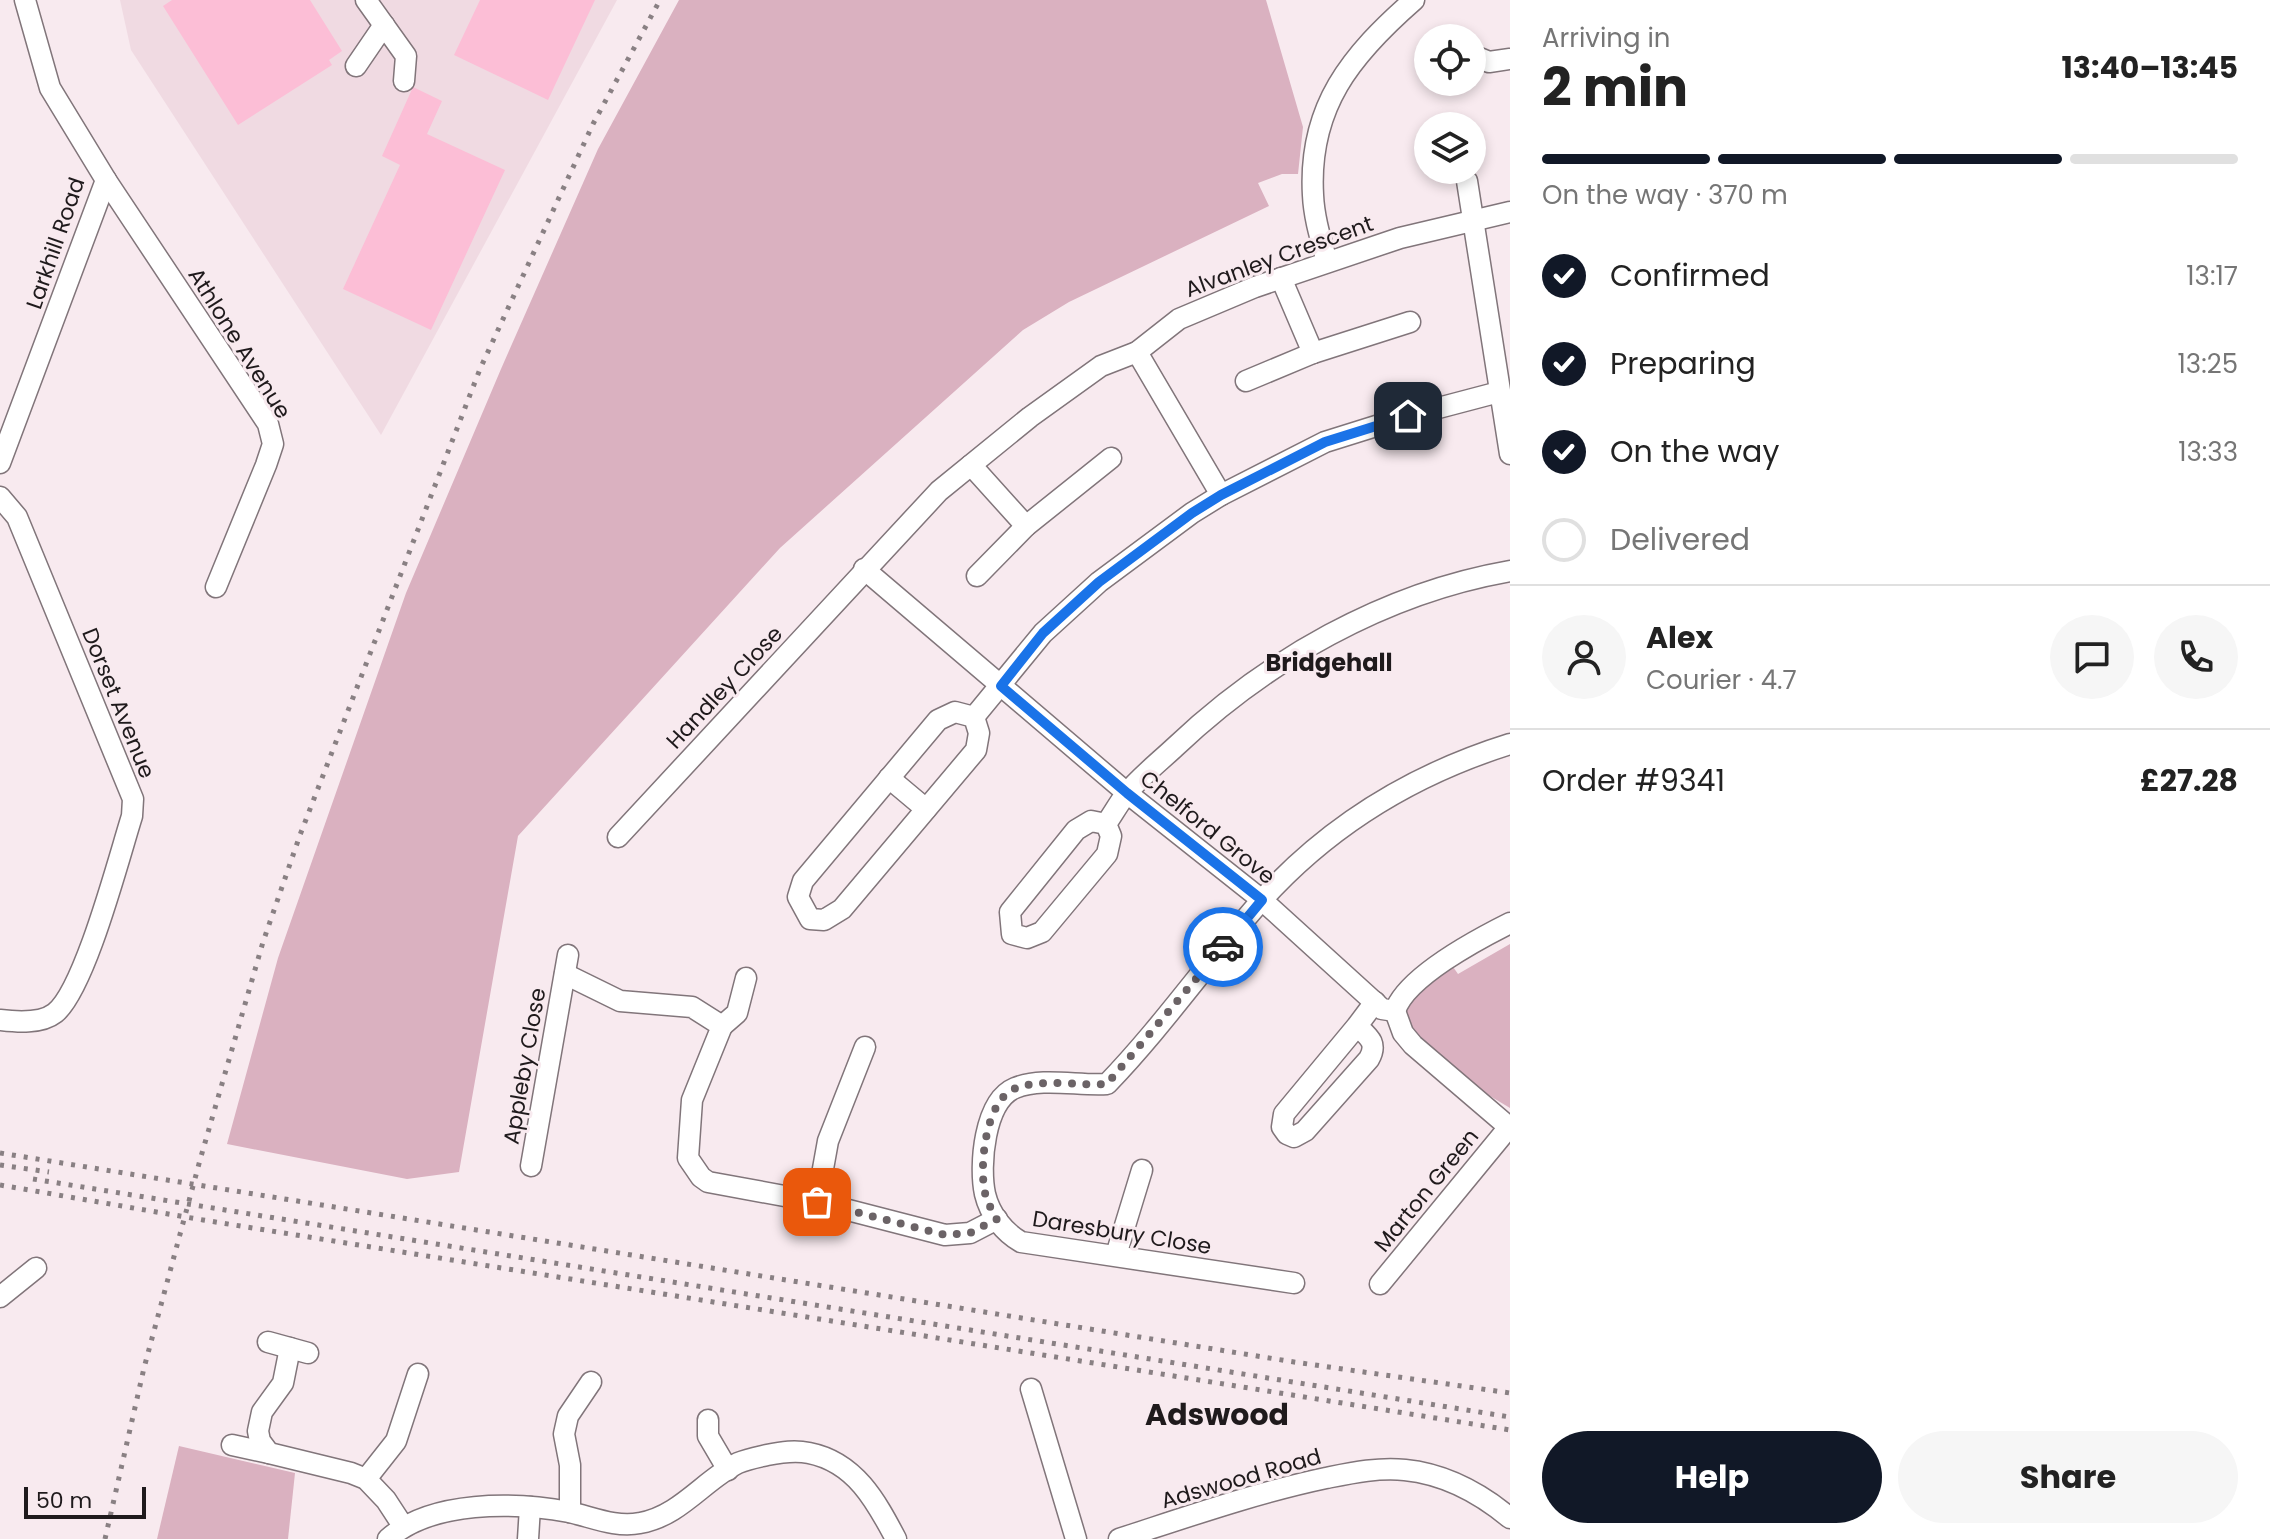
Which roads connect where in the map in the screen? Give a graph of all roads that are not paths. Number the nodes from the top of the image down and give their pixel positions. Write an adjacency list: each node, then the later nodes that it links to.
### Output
1 (25, 0): 9 (street, Larkhill Road)
2 (366, 0): 4 (street)
3 (1401, 4): 13 (street)
4 (384, 25): 7 (street); 8 (street)
5 (1510, 59): 6 (street)
6 (1486, 61)
7 (356, 66)
8 (404, 81)
9 (106, 180): 23 (street, Larkhill Road); 31 (street, Athlone Avenue)
10 (1467, 184): 12 (street)
11 (1510, 212): 12 (street, Alvanley Crescent)
12 (1473, 221): 13 (street, Alvanley Crescent); 19 (street)
13 (1327, 262): 14 (street, Alvanley Crescent)
14 (1281, 278): 16 (street, Alvanley Crescent); 17 (street)
15 (1410, 322): 17 (street)
16 (1137, 352): 24 (street, Alvanley Crescent); 25 (street)
17 (1313, 353): 18 (street)
18 (1246, 381)
19 (1499, 392): 20 (street); 25 (street)
20 (1507, 419): 21 (street)
21 (1510, 454)
22 (1111, 458): 27 (street)
23 (0, 463)
24 (971, 465): 27 (street); 28 (street, Alvanley Crescent)
25 (1221, 495): 32 (street)
26 (0, 497): 45 (street, Dorset Avenue)
27 (1026, 526): 30 (street)
28 (864, 569): 32 (street, Chelford Grove); 39 (street, Handley Close)
29 (1510, 571): 36 (street)
30 (977, 576)
31 (216, 587)
32 (1001, 686): 33 (street); 36 (street, Chelford Grove)
33 (974, 717): 35 (street); 37 (street)
34 (1510, 744): 40 (street)
35 (889, 778): 37 (street); 37 (street)
36 (1127, 793): 38 (street); 40 (street, Chelford Grove)
37 (926, 809)
38 (1106, 824): 38 (street)
39 (618, 837)
40 (1262, 900): 43 (street, Chelford Grove); 53 (street)
41 (1510, 923): 44 (street)
42 (746, 978): 46 (street)
43 (1375, 1002): 44 (street, Chelford Grove); 47 (street)
44 (1395, 1011): 49 (street)
45 (0, 1020)
46 (722, 1026): 50 (street, Appleby Close); 52 (street)
47 (1357, 1026): 47 (street)
48 (865, 1047): 52 (street)
49 (1509, 1128): 57 (street, Marton Green)
50 (531, 1166)
51 (1142, 1170): 54 (street)
52 (817, 1202): 53 (street)
53 (997, 1219): 54 (street, Daresbury Close)
54 (1116, 1255): 56 (street, Daresbury Close)
55 (36, 1268): 58 (street)
56 (1294, 1283)
57 (1380, 1284)
58 (0, 1297)
59 (268, 1342): 65 (street)
60 (418, 1374): 67 (street)
61 (591, 1382): 69 (street)
62 (1031, 1389): 75 (street)
63 (708, 1420): 66 (street)
64 (232, 1445): 65 (street)
65 (269, 1453): 67 (street)
66 (728, 1470): 71 (street); 74 (street)
67 (366, 1479): 72 (street)
68 (530, 1507): 69 (street); 72 (street); 73 (street)
69 (570, 1512): 71 (street)
70 (1510, 1518): 76 (street, Adswood Road)
71 (641, 1531)
72 (396, 1532)
73 (528, 1539)
74 (896, 1539)
75 (1076, 1539)
76 (1119, 1539)

